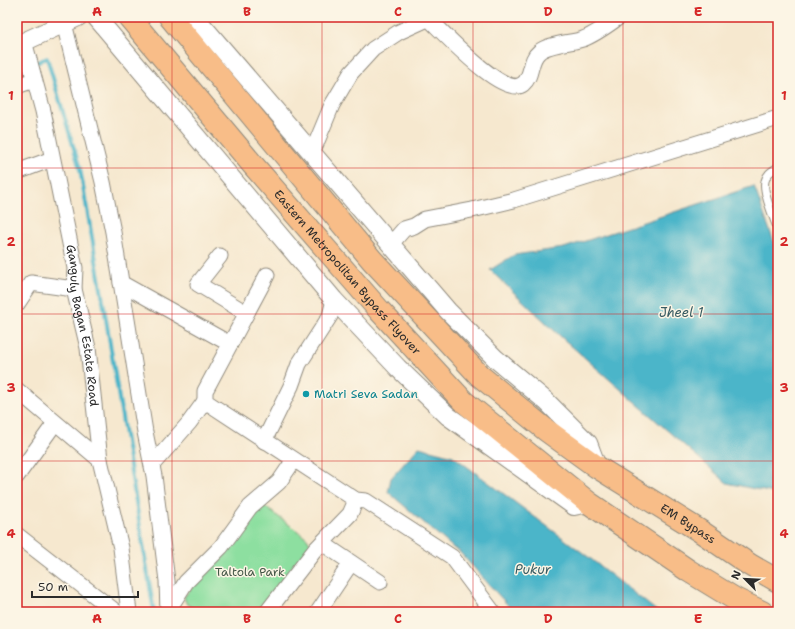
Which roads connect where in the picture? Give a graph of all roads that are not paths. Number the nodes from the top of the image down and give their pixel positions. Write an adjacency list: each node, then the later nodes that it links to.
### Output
1 (96, 17): 21 (street)
2 (129, 17): 35 (main road, Eastern Metropolitan Bypass Flyover)
3 (170, 17): 32 (main road)
4 (195, 17): 11 (street)
5 (619, 17): 6 (street)
6 (430, 18): 11 (street)
7 (71, 20): 8 (street); 19 (street)
8 (27, 59): 9 (street); 12 (street, Ganguly Bagan Estate Road)
9 (17, 86)
10 (778, 118): 16 (street)
11 (312, 153): 16 (street)
12 (52, 159): 14 (street); 20 (street, Ganguly Bagan Estate Road)
13 (778, 167): 15 (lane)
14 (17, 172)
15 (778, 230)
16 (391, 244): 32 (street)
17 (220, 256): 23 (street)
18 (267, 276): 23 (street)
19 (121, 283): 24 (street); 31 (street)
20 (74, 289): 22 (street); 29 (street, Ganguly Bagan Estate Road)
21 (334, 300): 28 (street); 35 (street)
22 (17, 304)
23 (246, 313): 24 (street)
24 (230, 344): 26 (street)
25 (17, 390): 27 (street)
26 (205, 402): 28 (street); 31 (street)
27 (55, 423): 29 (street); 33 (street)
28 (264, 441): 30 (street)
29 (100, 460): 44 (street, Ganguly Bagan Estate Road)
30 (294, 460): 34 (street); 45 (street)
31 (152, 465): 45 (street)
32 (597, 467): 39 (main road, EM Bypass)
33 (17, 476)
34 (356, 500): 37 (street); 48 (street)
35 (589, 503): 42 (main road, Eastern Metropolitan Bypass Flyover)
36 (17, 535): 41 (street)
37 (322, 543): 38 (street); 46 (street)
38 (351, 563): 40 (street); 47 (street)
39 (778, 581)
40 (380, 582)
41 (101, 607): 43 (street)
42 (759, 611)
43 (116, 612)
44 (129, 612)
45 (168, 612)
46 (267, 612)
47 (318, 612)
48 (493, 612)

